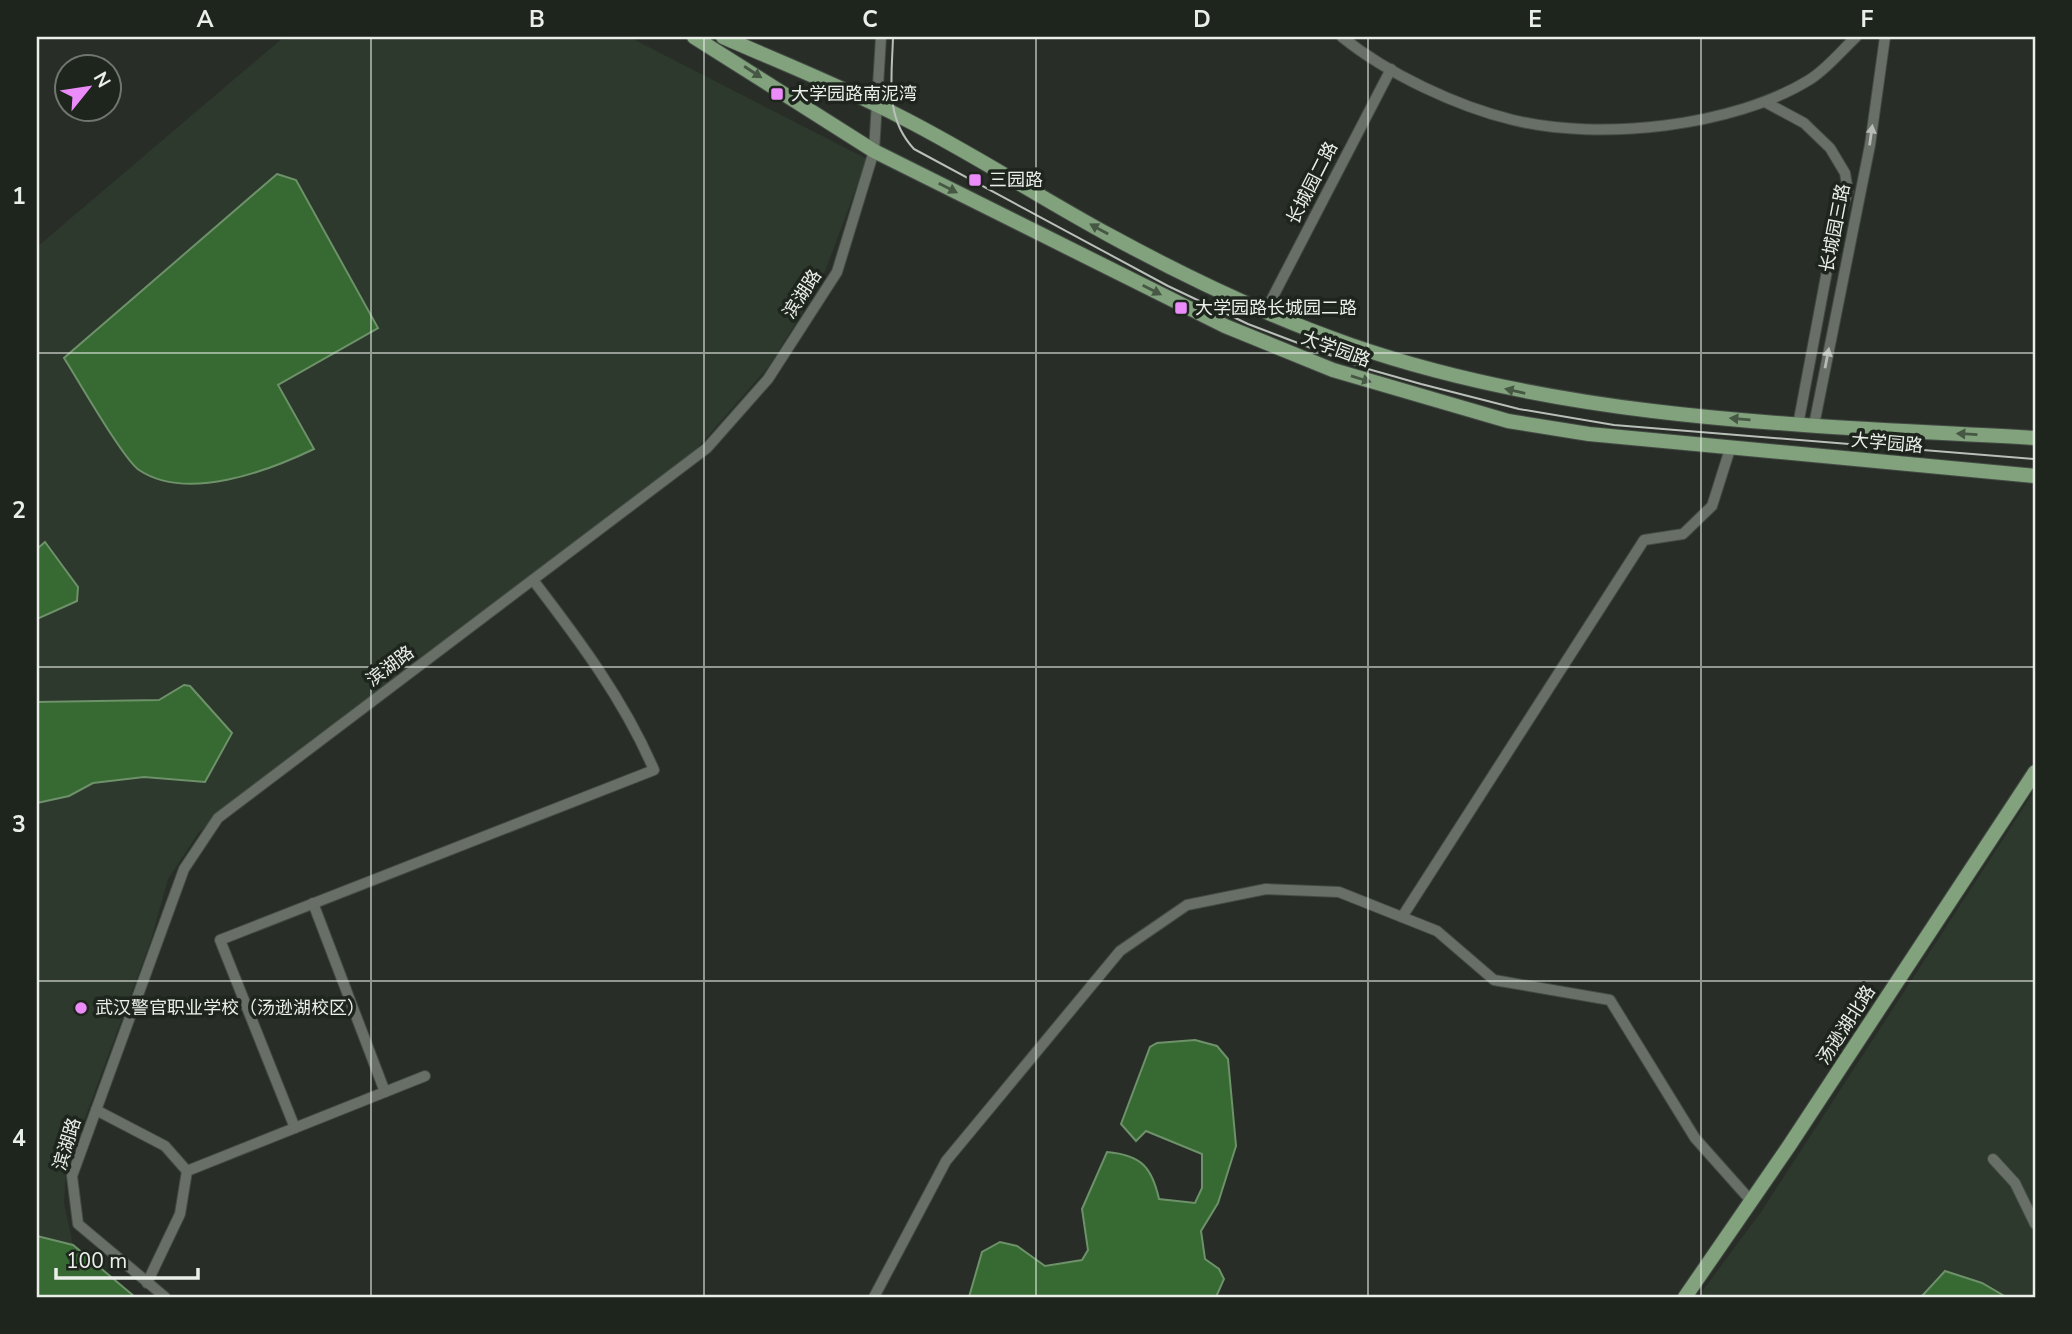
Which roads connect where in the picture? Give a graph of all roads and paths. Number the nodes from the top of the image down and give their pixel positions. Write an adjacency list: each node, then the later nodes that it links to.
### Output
1 (695, 37): 10 (main road, 大学园路, one-way to 10)
2 (723, 37): 9 (main road, 大学园路)
3 (881, 37): 9 (street)
4 (1342, 37): 7 (street)
5 (1856, 37): 8 (street)
6 (1885, 37): 13 (street, 长城园三路, one-way to 6)
7 (1391, 69): 8 (street); 11 (street, 长城园二路)
8 (1765, 102): 12 (street, 长城园三路)
9 (875, 103): 10 (street, 滨湖路); 11 (main road, 大学园路, one-way to 9)
10 (874, 151): 15 (main road, 大学园路, one-way to 15); 17 (street, 滨湖路)
11 (1265, 312): 12 (main road, 大学园路, one-way to 11)
12 (1798, 425): 13 (main road, 大学园路)
13 (1814, 425): 14 (main road, 大学园路, one-way to 13)
14 (2035, 438)
15 (1730, 449): 16 (main road, 大学园路); 20 (street)
16 (2035, 476)
17 (533, 580): 19 (street); 23 (street, 滨湖路)
18 (2035, 772): 27 (main road, 汤逊湖北路)
19 (313, 903): 22 (street); 24 (street)
20 (1402, 918): 27 (street); 31 (street)
21 (425, 1076): 22 (street)
22 (385, 1092): 24 (street)
23 (96, 1110): 26 (street); 29 (street, 滨湖路)
24 (295, 1128): 26 (street)
25 (1993, 1159): 28 (street)
26 (187, 1171): 29 (street)
27 (1752, 1202): 32 (main road, 汤逊湖北路)
28 (2035, 1224)
29 (148, 1283): 30 (street, 滨湖路)
30 (165, 1297)
31 (873, 1297)
32 (1685, 1297)

